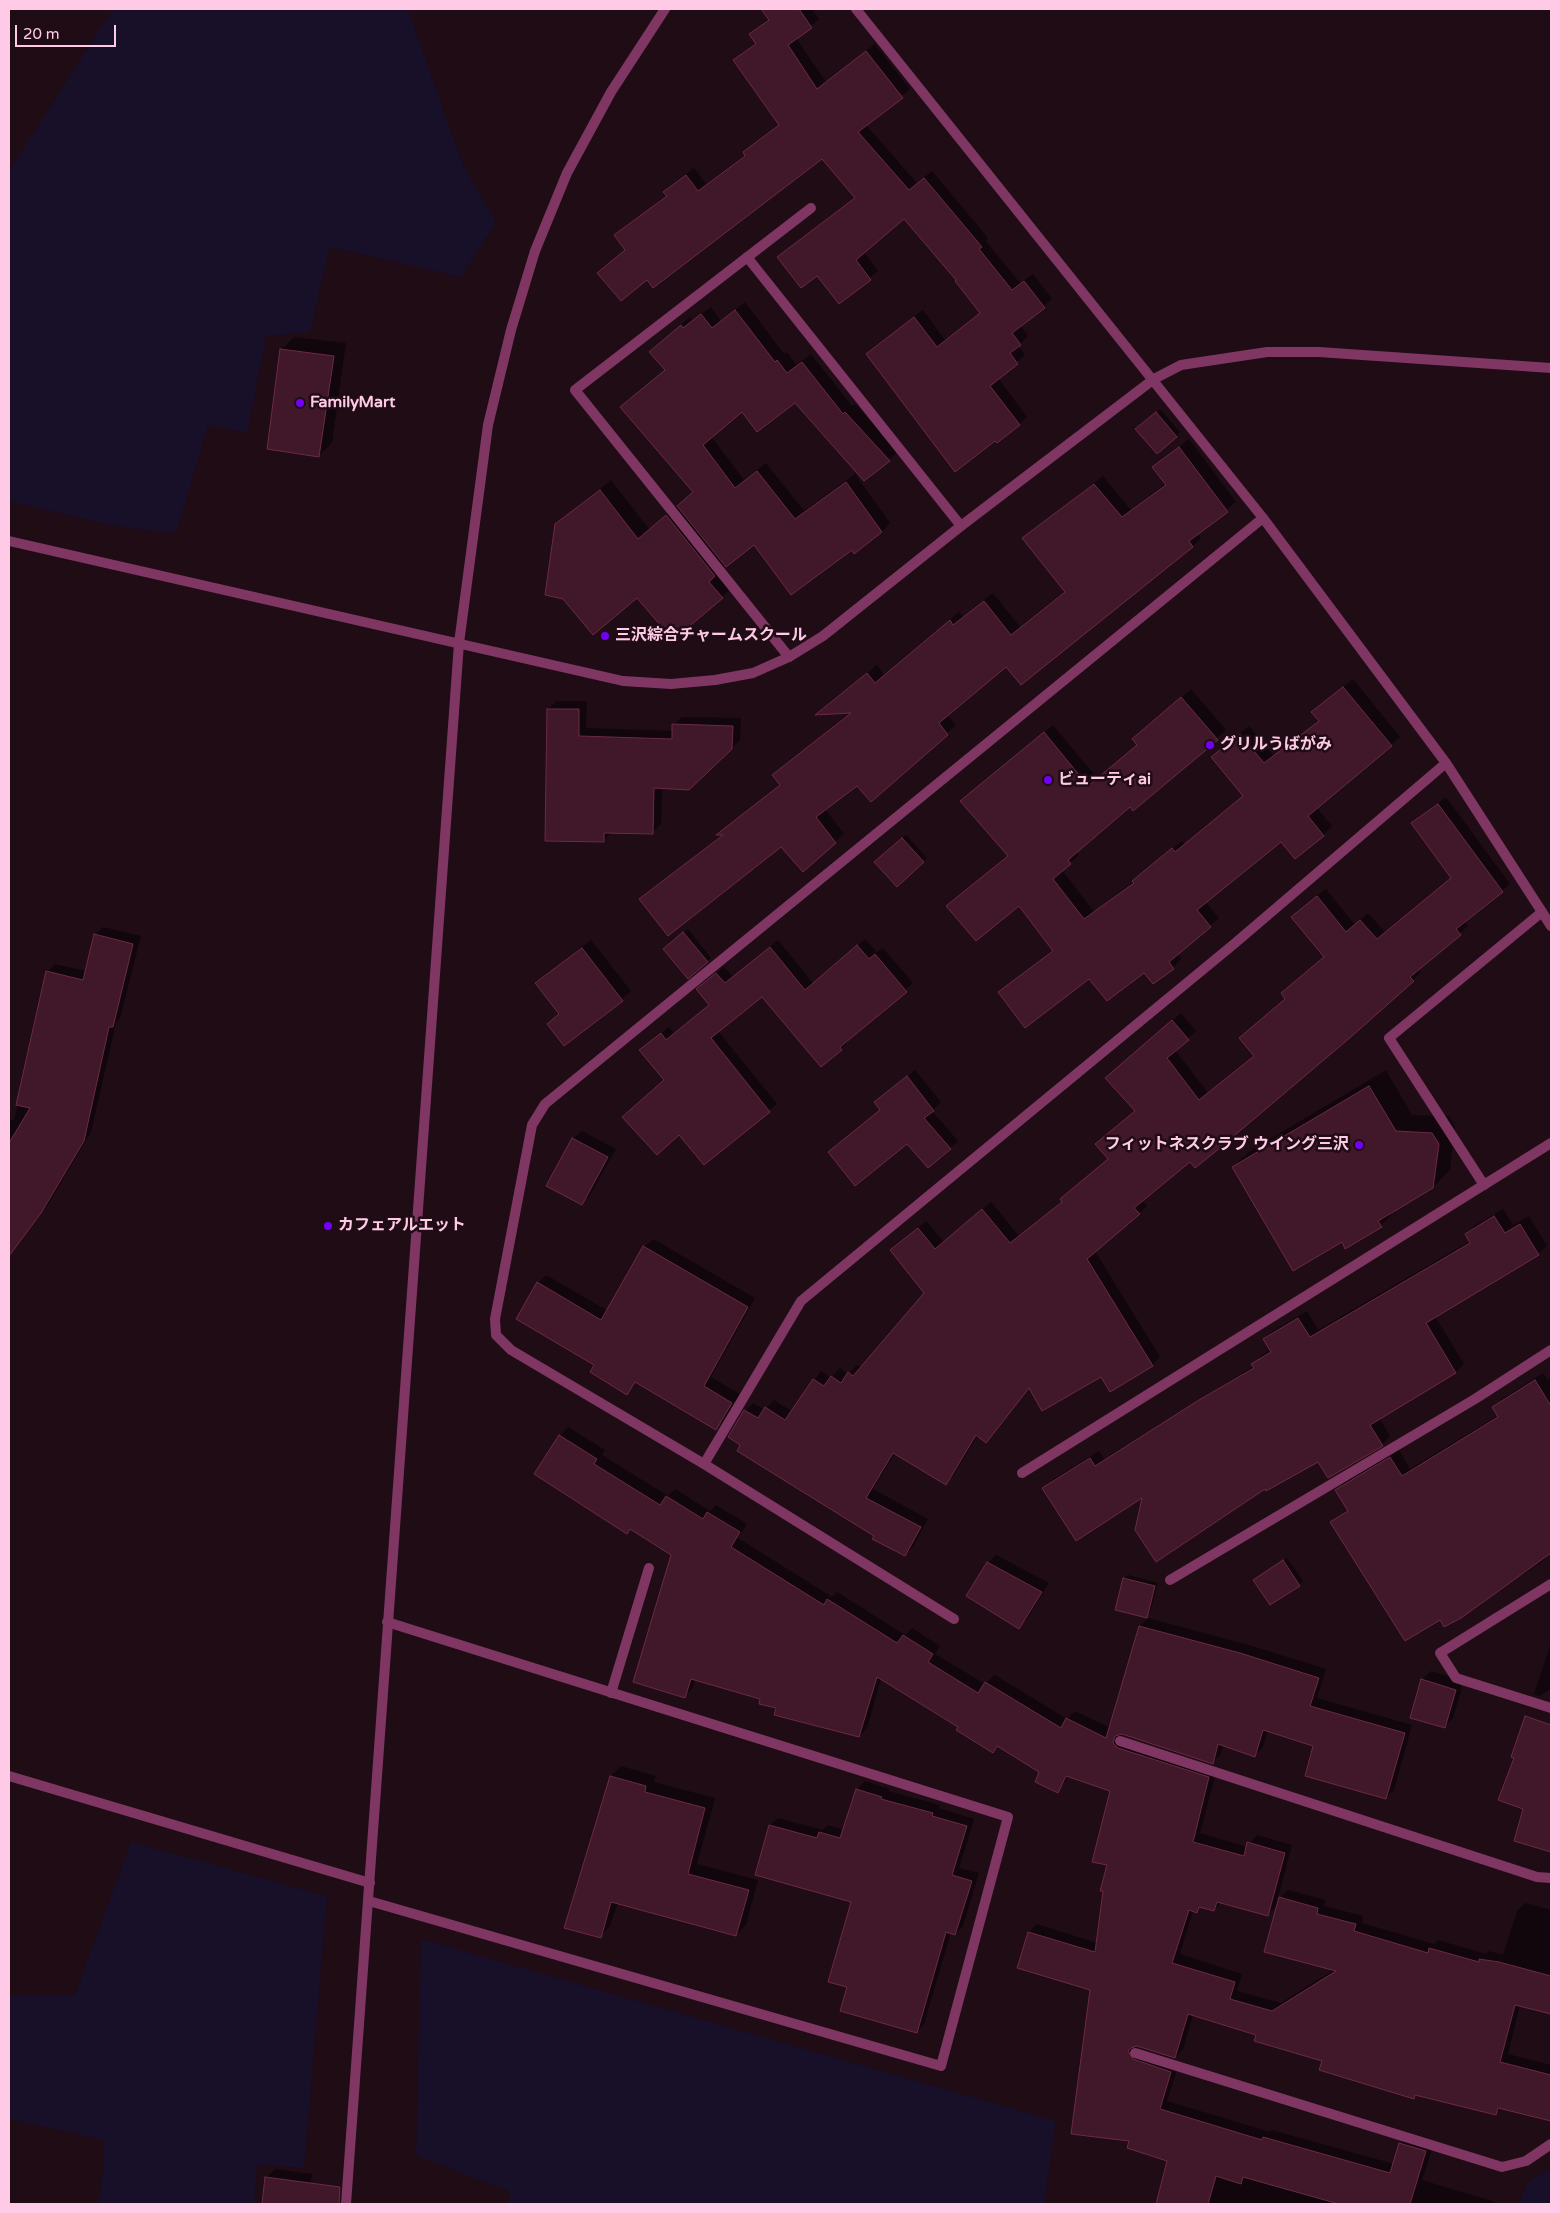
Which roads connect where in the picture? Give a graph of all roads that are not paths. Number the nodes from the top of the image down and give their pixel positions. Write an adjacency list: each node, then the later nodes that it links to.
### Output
1 (665, 9): 10 (street)
2 (856, 9): 6 (street)
3 (810, 208): 4 (street)
4 (747, 257): 8 (street); 11 (street)
5 (1551, 368): 6 (street)
6 (1154, 379): 7 (street); 8 (street)
7 (1263, 518): 12 (street); 18 (street)
8 (961, 526): 11 (street)
9 (9, 541): 10 (street)
10 (459, 643): 11 (street); 24 (street)
11 (789, 657)
12 (1446, 763): 13 (street); 18 (street)
13 (1542, 912): 14 (street); 16 (street)
14 (1551, 926)
15 (1551, 1143): 16 (street)
16 (1484, 1185): 19 (street)
17 (1551, 1350): 21 (street)
18 (704, 1464): 23 (street)
19 (1022, 1473)
20 (649, 1568): 25 (street)
21 (1170, 1580)
22 (1551, 1584): 26 (street)
23 (954, 1619)
24 (387, 1622): 25 (street); 30 (street)
25 (611, 1693): 31 (street)
26 (1551, 1708)
27 (1120, 1741): 29 (street)
28 (9, 1776): 30 (street)
29 (1551, 1878)
30 (370, 1883): 31 (street)
31 (369, 1901): 34 (street)
32 (1135, 2053): 33 (street)
33 (1551, 2144)
34 (346, 2204)

